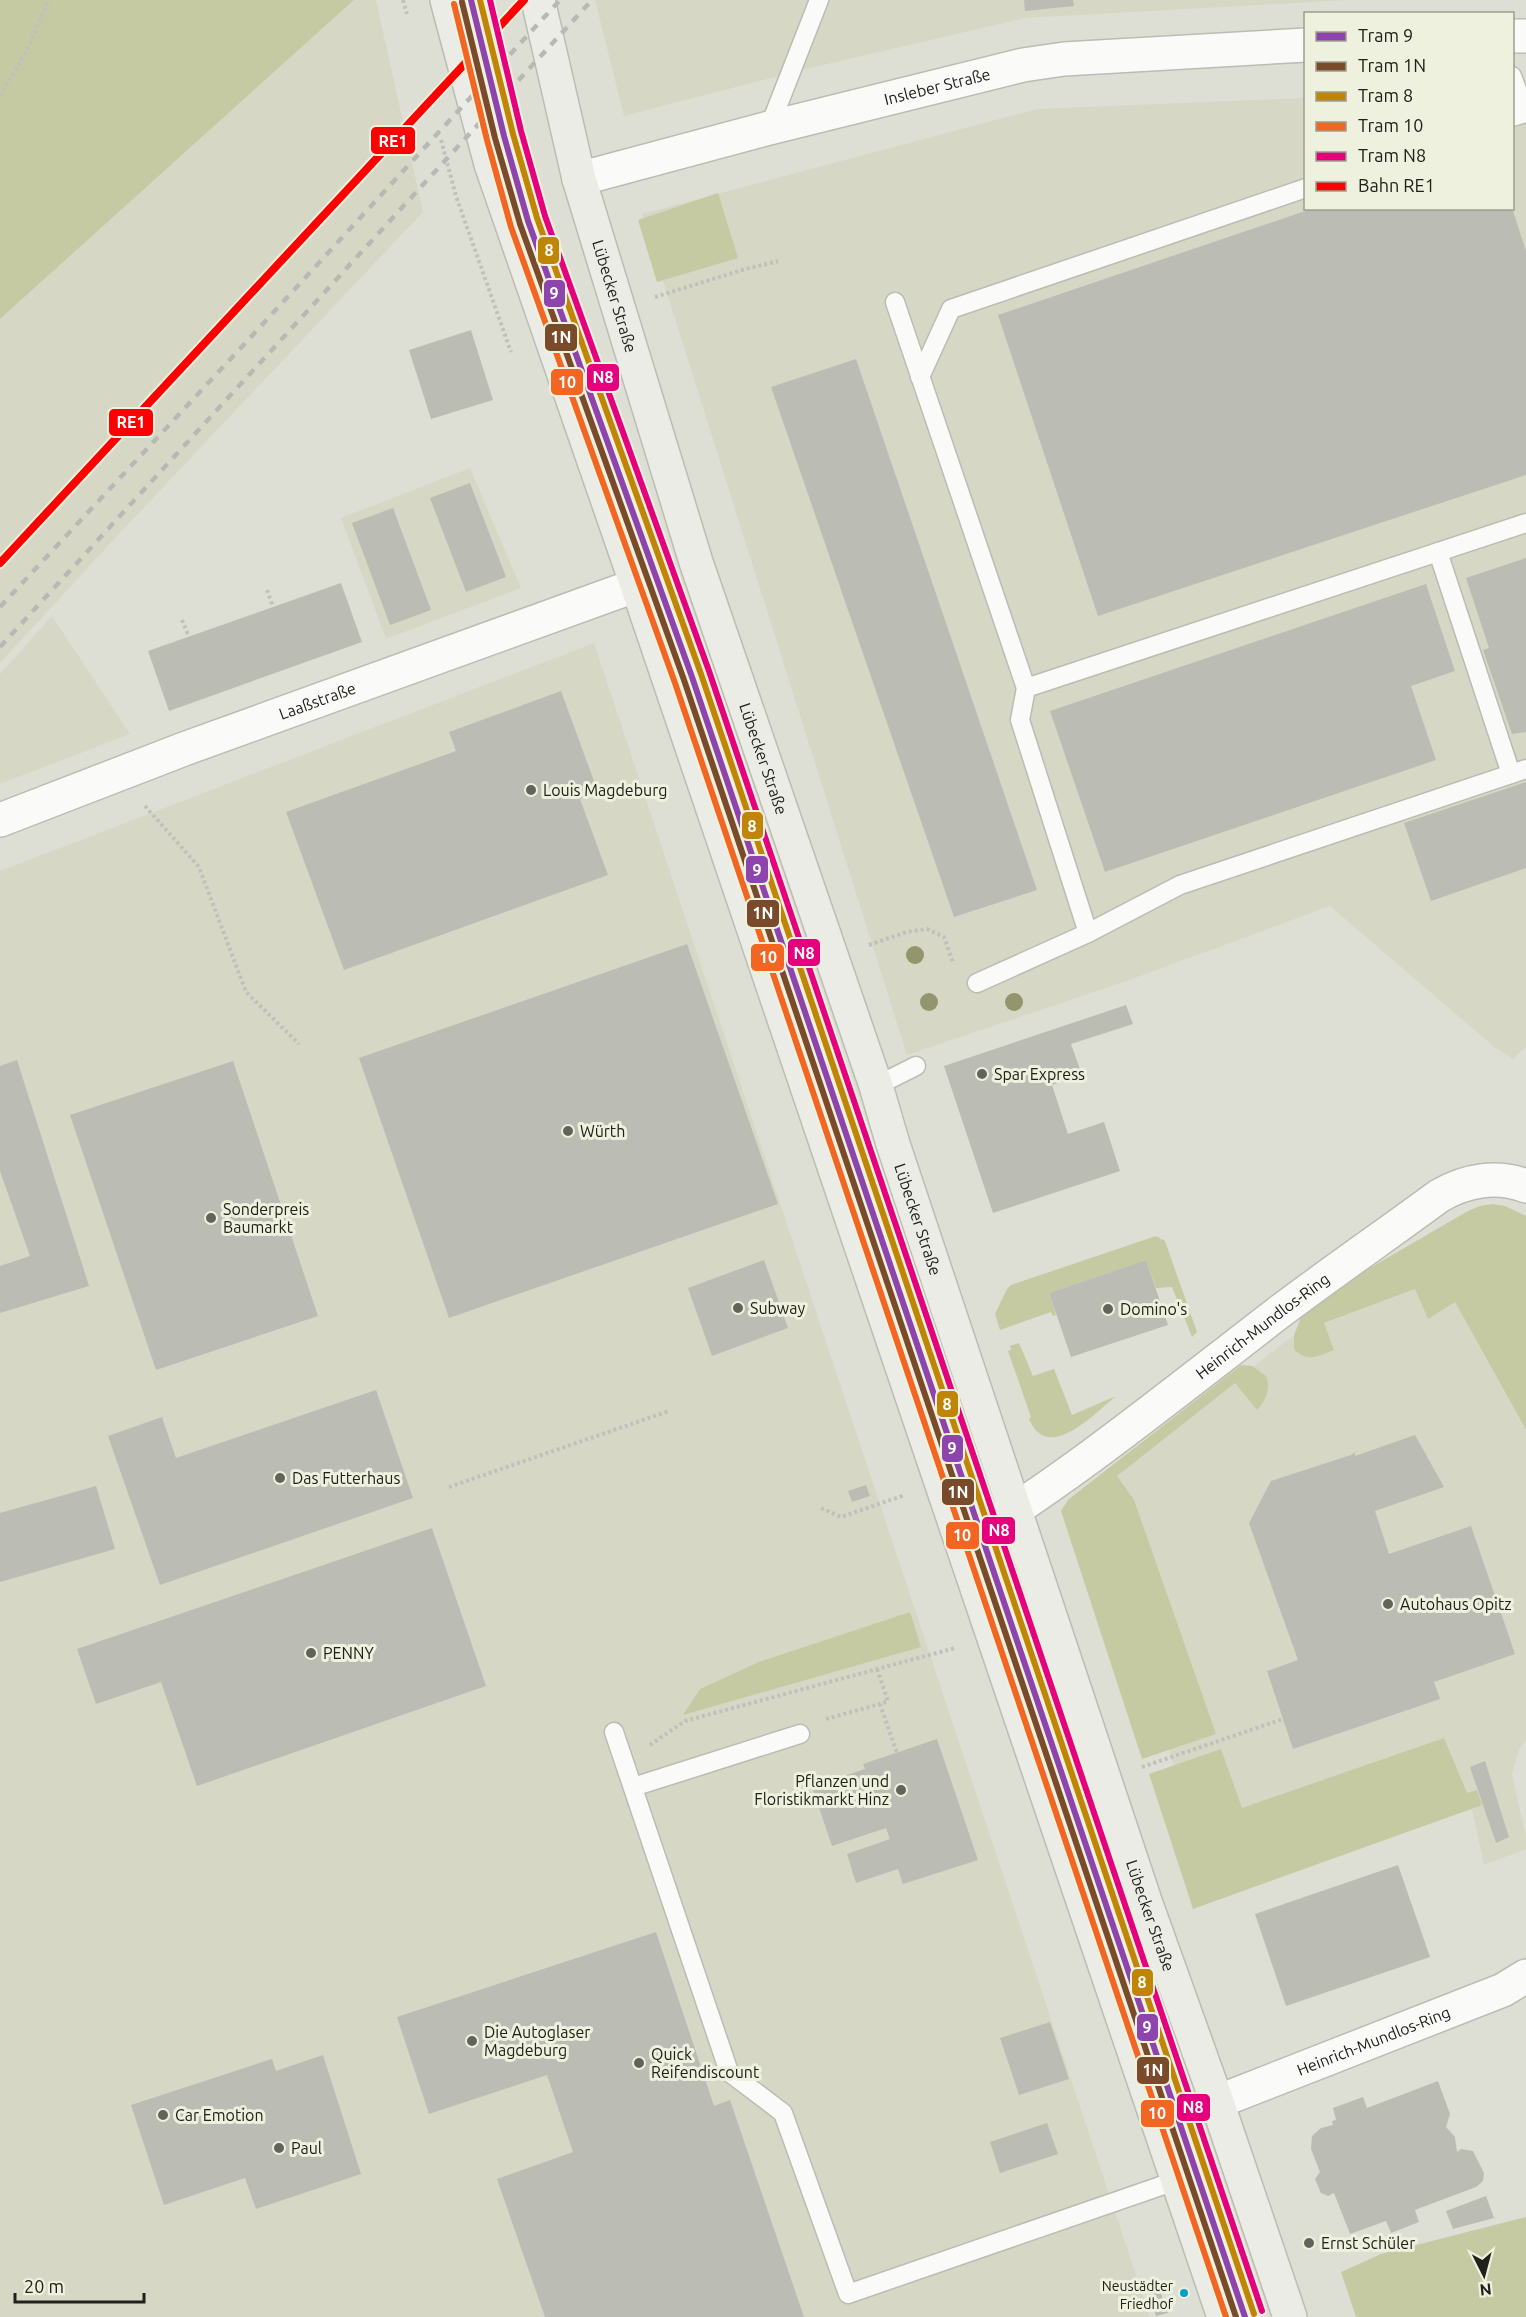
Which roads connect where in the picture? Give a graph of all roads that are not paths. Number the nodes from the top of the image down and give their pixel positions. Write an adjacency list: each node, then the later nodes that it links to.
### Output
1 (447, 0): 14 (main road)
2 (538, 0): 8 (main road, Lübecker Straße)
3 (819, 0): 7 (lane)
4 (1304, 45): 7 (street, Insleber Straße)
5 (1514, 81): 6 (lane)
6 (1514, 116)
7 (769, 128): 8 (street, Insleber Straße)
8 (579, 179): 21 (main road, Lübecker Straße)
9 (1304, 188): 11 (lane)
10 (895, 302): 11 (lane)
11 (920, 376): 15 (lane)
12 (1526, 523): 13 (lane)
13 (1438, 552): 15 (lane); 16 (lane)
14 (637, 585): 17 (street, Laaßstraße); 24 (main road)
15 (1026, 688): 18 (lane)
16 (1518, 771): 18 (lane)
17 (0, 820)
18 (1088, 933): 19 (lane)
19 (977, 983)
20 (916, 1066): 21 (lane)
21 (876, 1086): 23 (main road, Lübecker Straße)
22 (1526, 1186): 23 (street, Heinrich-Mundlos-Ring)
23 (1015, 1511): 24 (street); 29 (main road, Lübecker Straße)
24 (963, 1543): 30 (main road)
25 (614, 1732): 27 (lane)
26 (800, 1734): 27 (lane)
27 (633, 1787): 30 (lane)
28 (1526, 1976): 29 (street, Heinrich-Mundlos-Ring)
29 (1217, 2102): 32 (main road, Lübecker Straße)
30 (1178, 2180): 31 (main road)
31 (1224, 2317)
32 (1290, 2317)

